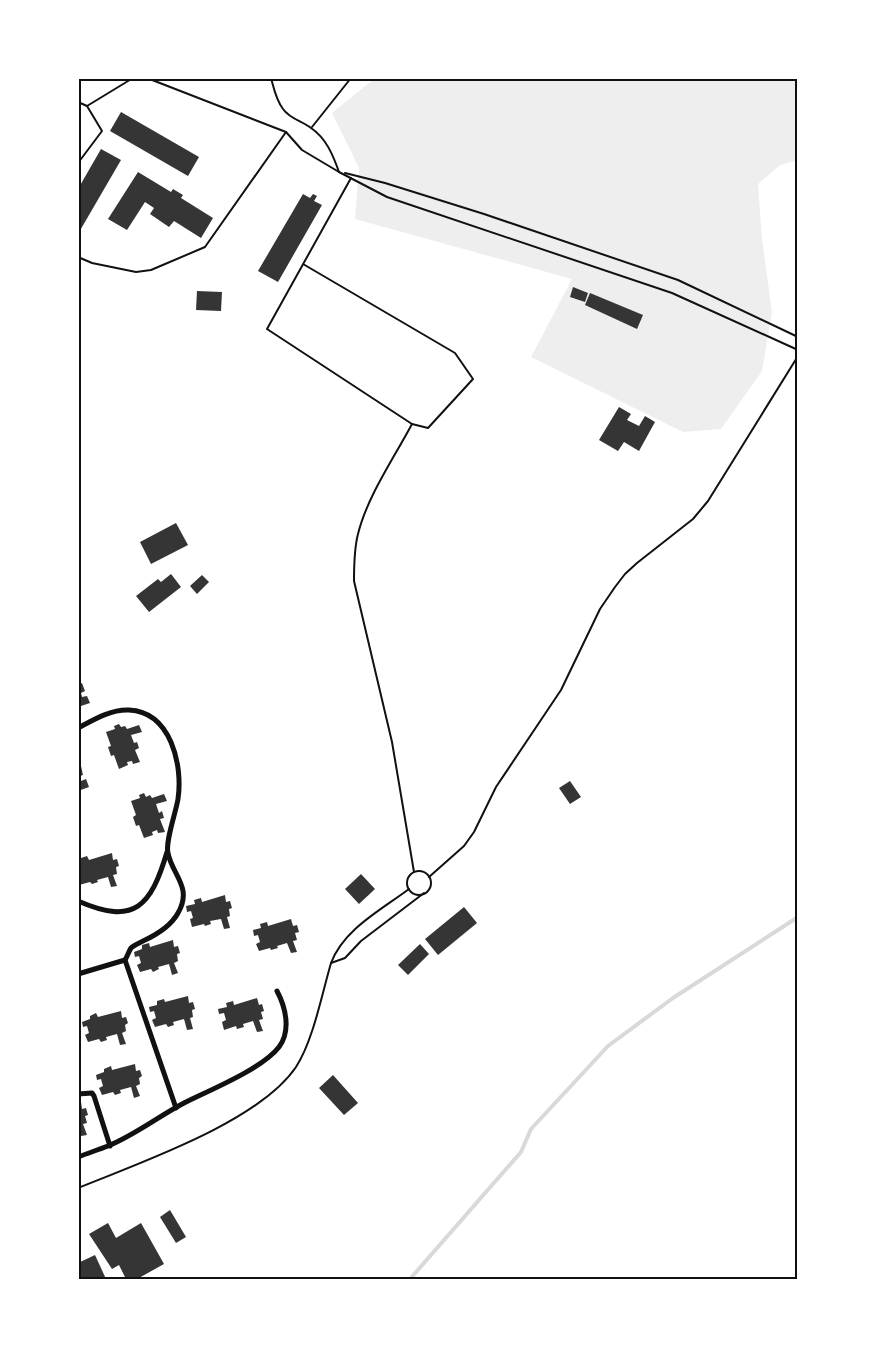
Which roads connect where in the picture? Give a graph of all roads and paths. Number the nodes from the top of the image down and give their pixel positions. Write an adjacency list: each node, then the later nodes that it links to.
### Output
1 (133, 78): 6 (lane)
2 (147, 78): 8 (lane)
3 (271, 78): 7 (lane)
4 (351, 78): 7 (lane)
5 (78, 102): 6 (lane)
6 (87, 106): 9 (lane)
7 (312, 128): 10 (lane)
8 (286, 132): 10 (lane); 12 (lane)
9 (78, 163)
10 (339, 172): 11 (lane); 14 (lane)
11 (351, 178): 13 (lane); 15 (lane)
12 (78, 257)
13 (303, 264): 17 (lane); 17 (lane)
14 (798, 337)
15 (798, 350)
16 (798, 356): 21 (lane)
17 (412, 424): 20 (lane)
18 (78, 728): 19 (street)
19 (167, 852): 24 (street); 25 (street)
20 (414, 872): 21 (lane); 22 (lane)
21 (429, 877): 23 (lane)
22 (409, 889): 23 (lane); 26 (lane)
23 (424, 893): 26 (lane)
24 (78, 901)
25 (125, 960): 27 (street); 30 (street)
26 (331, 963): 33 (lane)
27 (78, 974)
28 (277, 991): 30 (street)
29 (78, 1094): 31 (street)
30 (176, 1108): 31 (street)
31 (110, 1146): 32 (street)
32 (78, 1157)
33 (78, 1188)

